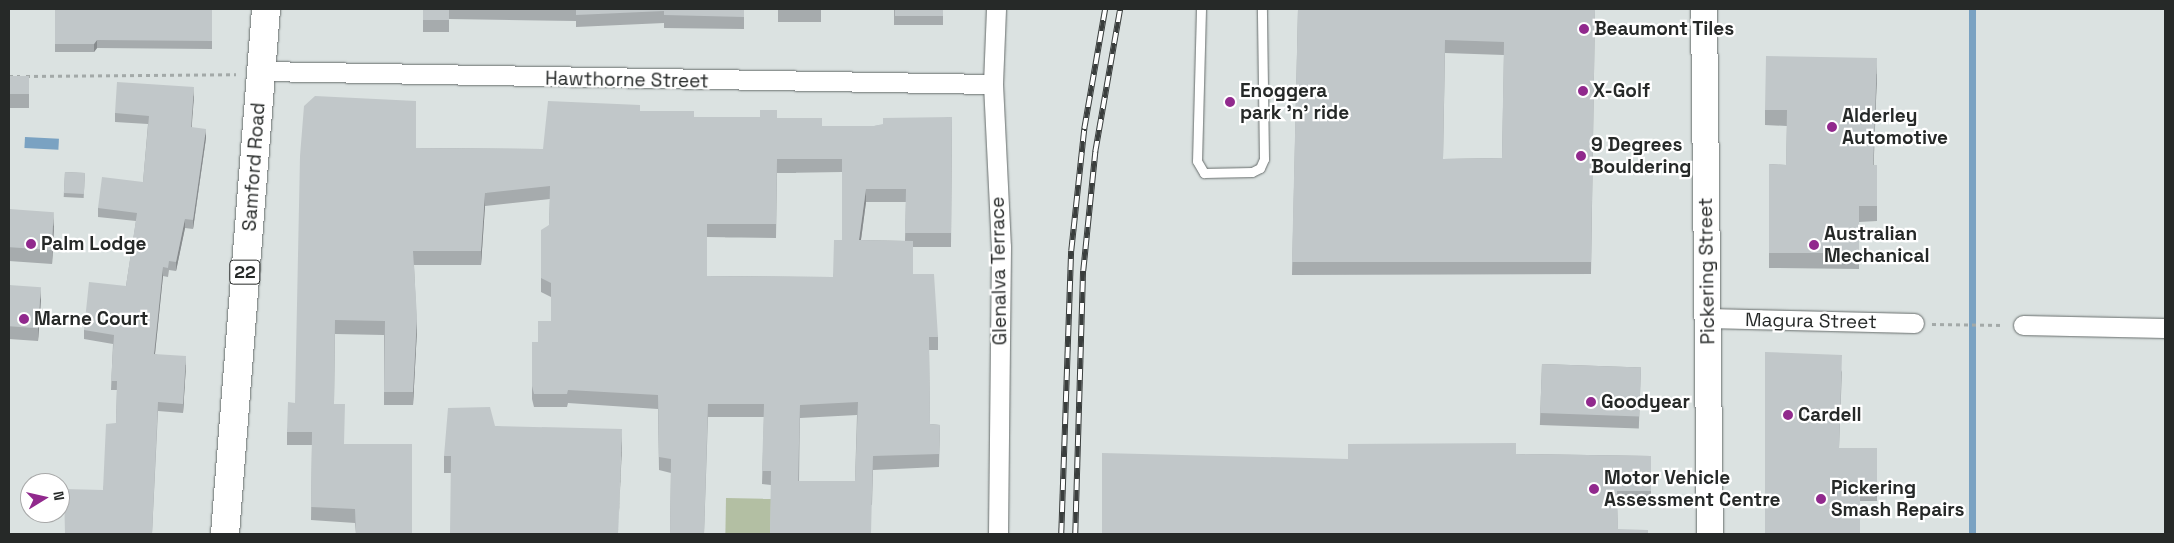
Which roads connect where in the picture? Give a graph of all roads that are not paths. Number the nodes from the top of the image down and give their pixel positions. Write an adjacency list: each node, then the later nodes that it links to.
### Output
1 (266, 9): 6 (main road, Samford Road / 22)
2 (996, 9): 7 (street, Glenalva Terrace)
3 (1201, 9): 4 (lane)
4 (1262, 9)
5 (1704, 9): 8 (main road, Pickering Street)
6 (248, 73): 7 (street, Hawthorne Street); 12 (main road, Samford Road / 22)
7 (992, 84): 13 (street, Glenalva Terrace)
8 (1708, 318): 9 (street, Magura Street); 14 (main road, Pickering Street)
9 (1914, 323)
10 (2023, 326): 11 (street)
11 (2165, 328)
12 (225, 534)
13 (998, 534)
14 (1710, 534)

